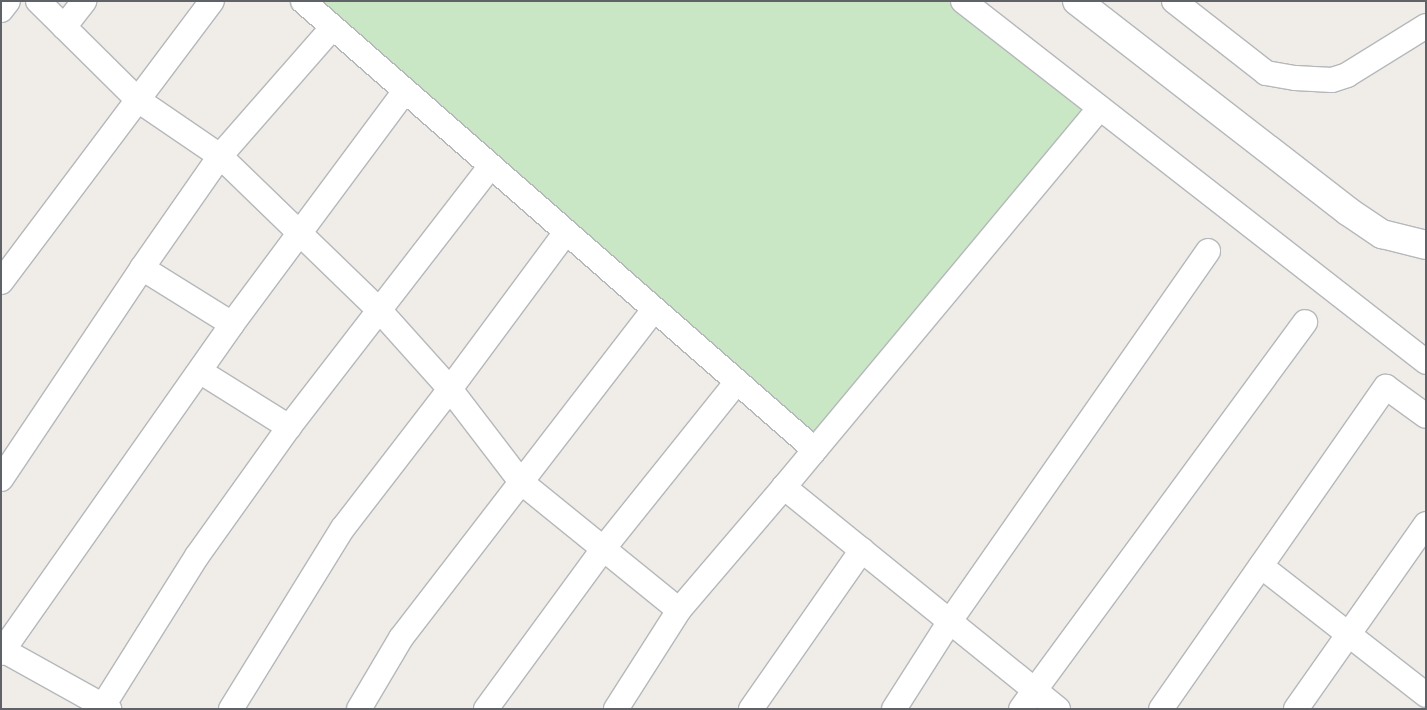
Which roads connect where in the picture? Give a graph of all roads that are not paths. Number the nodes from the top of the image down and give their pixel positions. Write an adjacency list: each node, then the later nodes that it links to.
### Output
1 (8, 1): 9 (street)
2 (38, 1): 11 (street)
3 (84, 1): 11 (street)
4 (212, 1): 14 (street)
5 (303, 1): 12 (street)
6 (963, 1): 15 (street)
7 (1078, 1): 20 (street)
8 (1174, 1): 10 (street)
9 (1, 10)
10 (1426, 26)
11 (64, 27): 14 (street)
12 (333, 27): 13 (street); 16 (street)
13 (405, 91): 17 (street); 19 (street)
14 (138, 100): 16 (street); 23 (street)
15 (1100, 108): 28 (street); 34 (street)
16 (220, 156): 19 (street); 22 (street)
17 (491, 166): 18 (street); 25 (street)
18 (566, 232): 24 (street); 31 (street)
19 (301, 234): 25 (street); 27 (street)
20 (1426, 245)
21 (1208, 251): 43 (street)
22 (142, 268): 27 (street); 35 (street)
23 (1, 282)
24 (654, 309): 30 (street); 36 (street)
25 (380, 311): 31 (street); 33 (street)
26 (1306, 322): 46 (street)
27 (232, 324): 29 (street)
28 (1426, 362)
29 (201, 372): 33 (street); 45 (street)
30 (737, 382): 34 (street); 39 (street)
31 (450, 389): 36 (street); 49 (street)
32 (1426, 416): 41 (street)
33 (289, 427): 48 (street)
34 (815, 450): 37 (street)
35 (1, 480)
36 (521, 482): 39 (street); 50 (street)
37 (784, 487): 40 (street); 42 (street)
38 (1426, 524): 44 (street)
39 (603, 549): 42 (street); 51 (street)
40 (862, 550): 43 (street); 53 (street)
41 (1261, 566): 44 (street); 57 (street)
42 (679, 610): 52 (street)
43 (950, 621): 46 (street); 54 (street)
44 (1348, 635): 47 (street); 58 (street)
45 (2, 651): 48 (street)
46 (1034, 689): 55 (street); 56 (street)
47 (1426, 694)
48 (104, 708)
49 (231, 709)
50 (359, 709)
51 (486, 709)
52 (616, 709)
53 (751, 709)
54 (894, 709)
55 (1021, 709)
56 (1058, 709)
57 (1161, 709)
58 (1296, 709)

